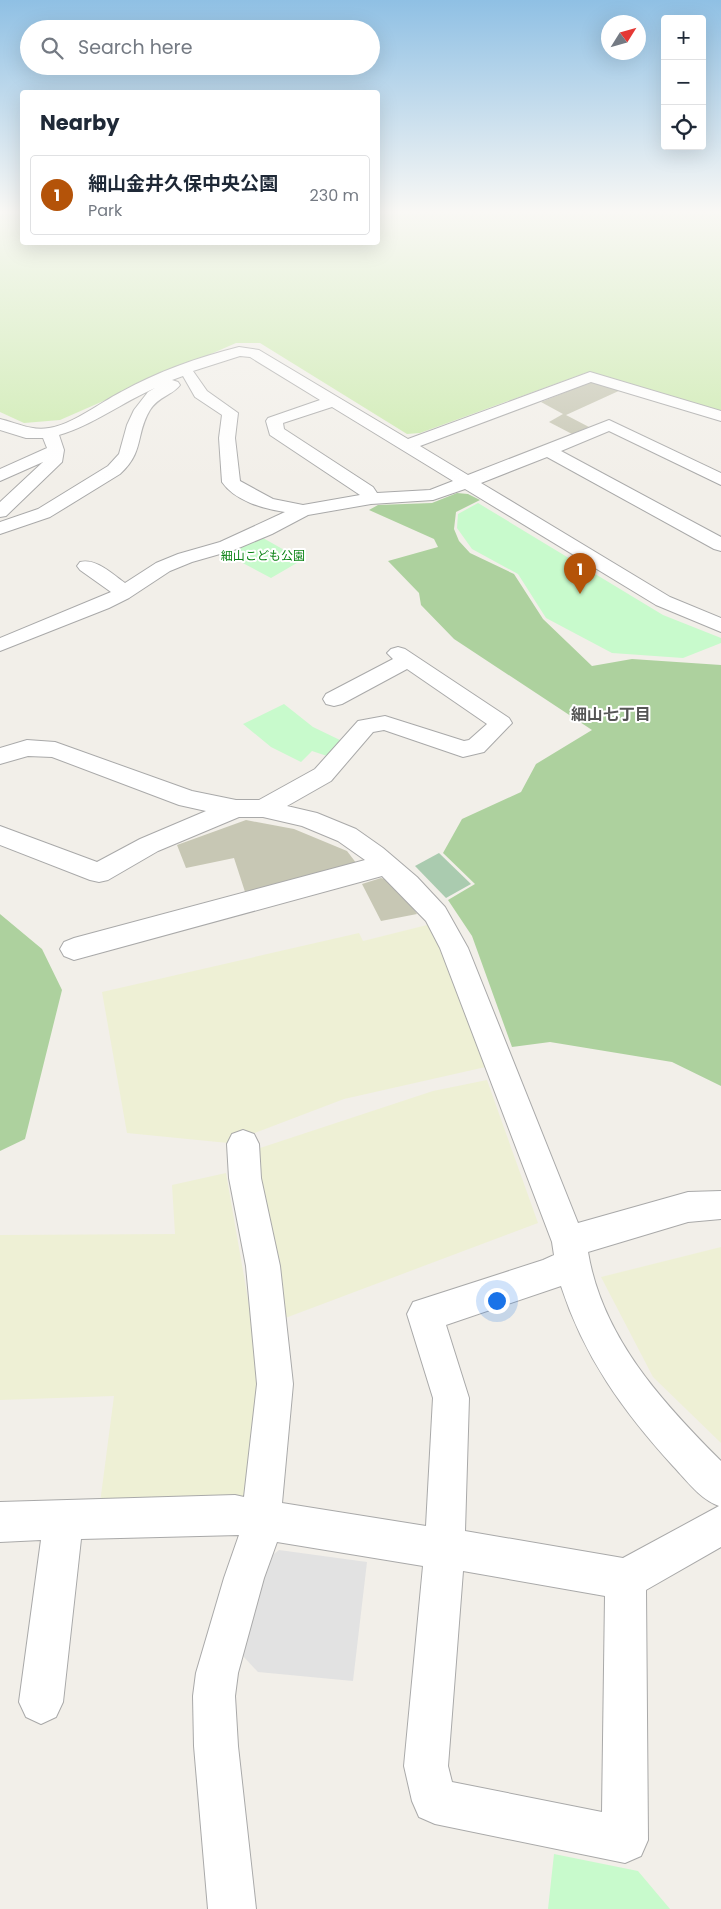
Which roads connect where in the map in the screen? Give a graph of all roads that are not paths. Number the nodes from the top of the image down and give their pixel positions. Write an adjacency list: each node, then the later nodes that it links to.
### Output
1 (186, 372): 2 (street); 5 (street); 12 (street); 14 (street)
2 (333, 401): 6 (street); 11 (street)
3 (721, 416): 6 (street)
4 (0, 424): 5 (street)
5 (53, 441): 8 (street); 13 (street)
6 (406, 446): 10 (street)
7 (548, 451): 9 (street); 10 (street); 15 (street)
8 (0, 476)
9 (721, 480)
10 (466, 482): 11 (street); 18 (street)
11 (371, 499): 12 (street)
12 (303, 510): 17 (street)
13 (0, 512)
14 (0, 528)
15 (721, 545)
16 (87, 566): 17 (street)
17 (125, 592): 19 (street)
18 (721, 626)
19 (0, 644)
20 (334, 699): 23 (street)
21 (316, 755): 23 (street)
22 (0, 756): 23 (street)
23 (249, 808): 24 (street); 25 (street)
24 (0, 835)
25 (387, 865): 26 (street); 29 (street)
26 (74, 949)
27 (243, 1144): 31 (street)
28 (719, 1205): 29 (street)
29 (570, 1253): 30 (street); 35 (street)
30 (721, 1488)
31 (262, 1518): 32 (street); 35 (street); 38 (street)
32 (63, 1521): 33 (street); 37 (street)
33 (0, 1522)
34 (721, 1525): 36 (street)
35 (445, 1550): 36 (street); 36 (street)
36 (626, 1579)
37 (40, 1702)
38 (232, 1909)

